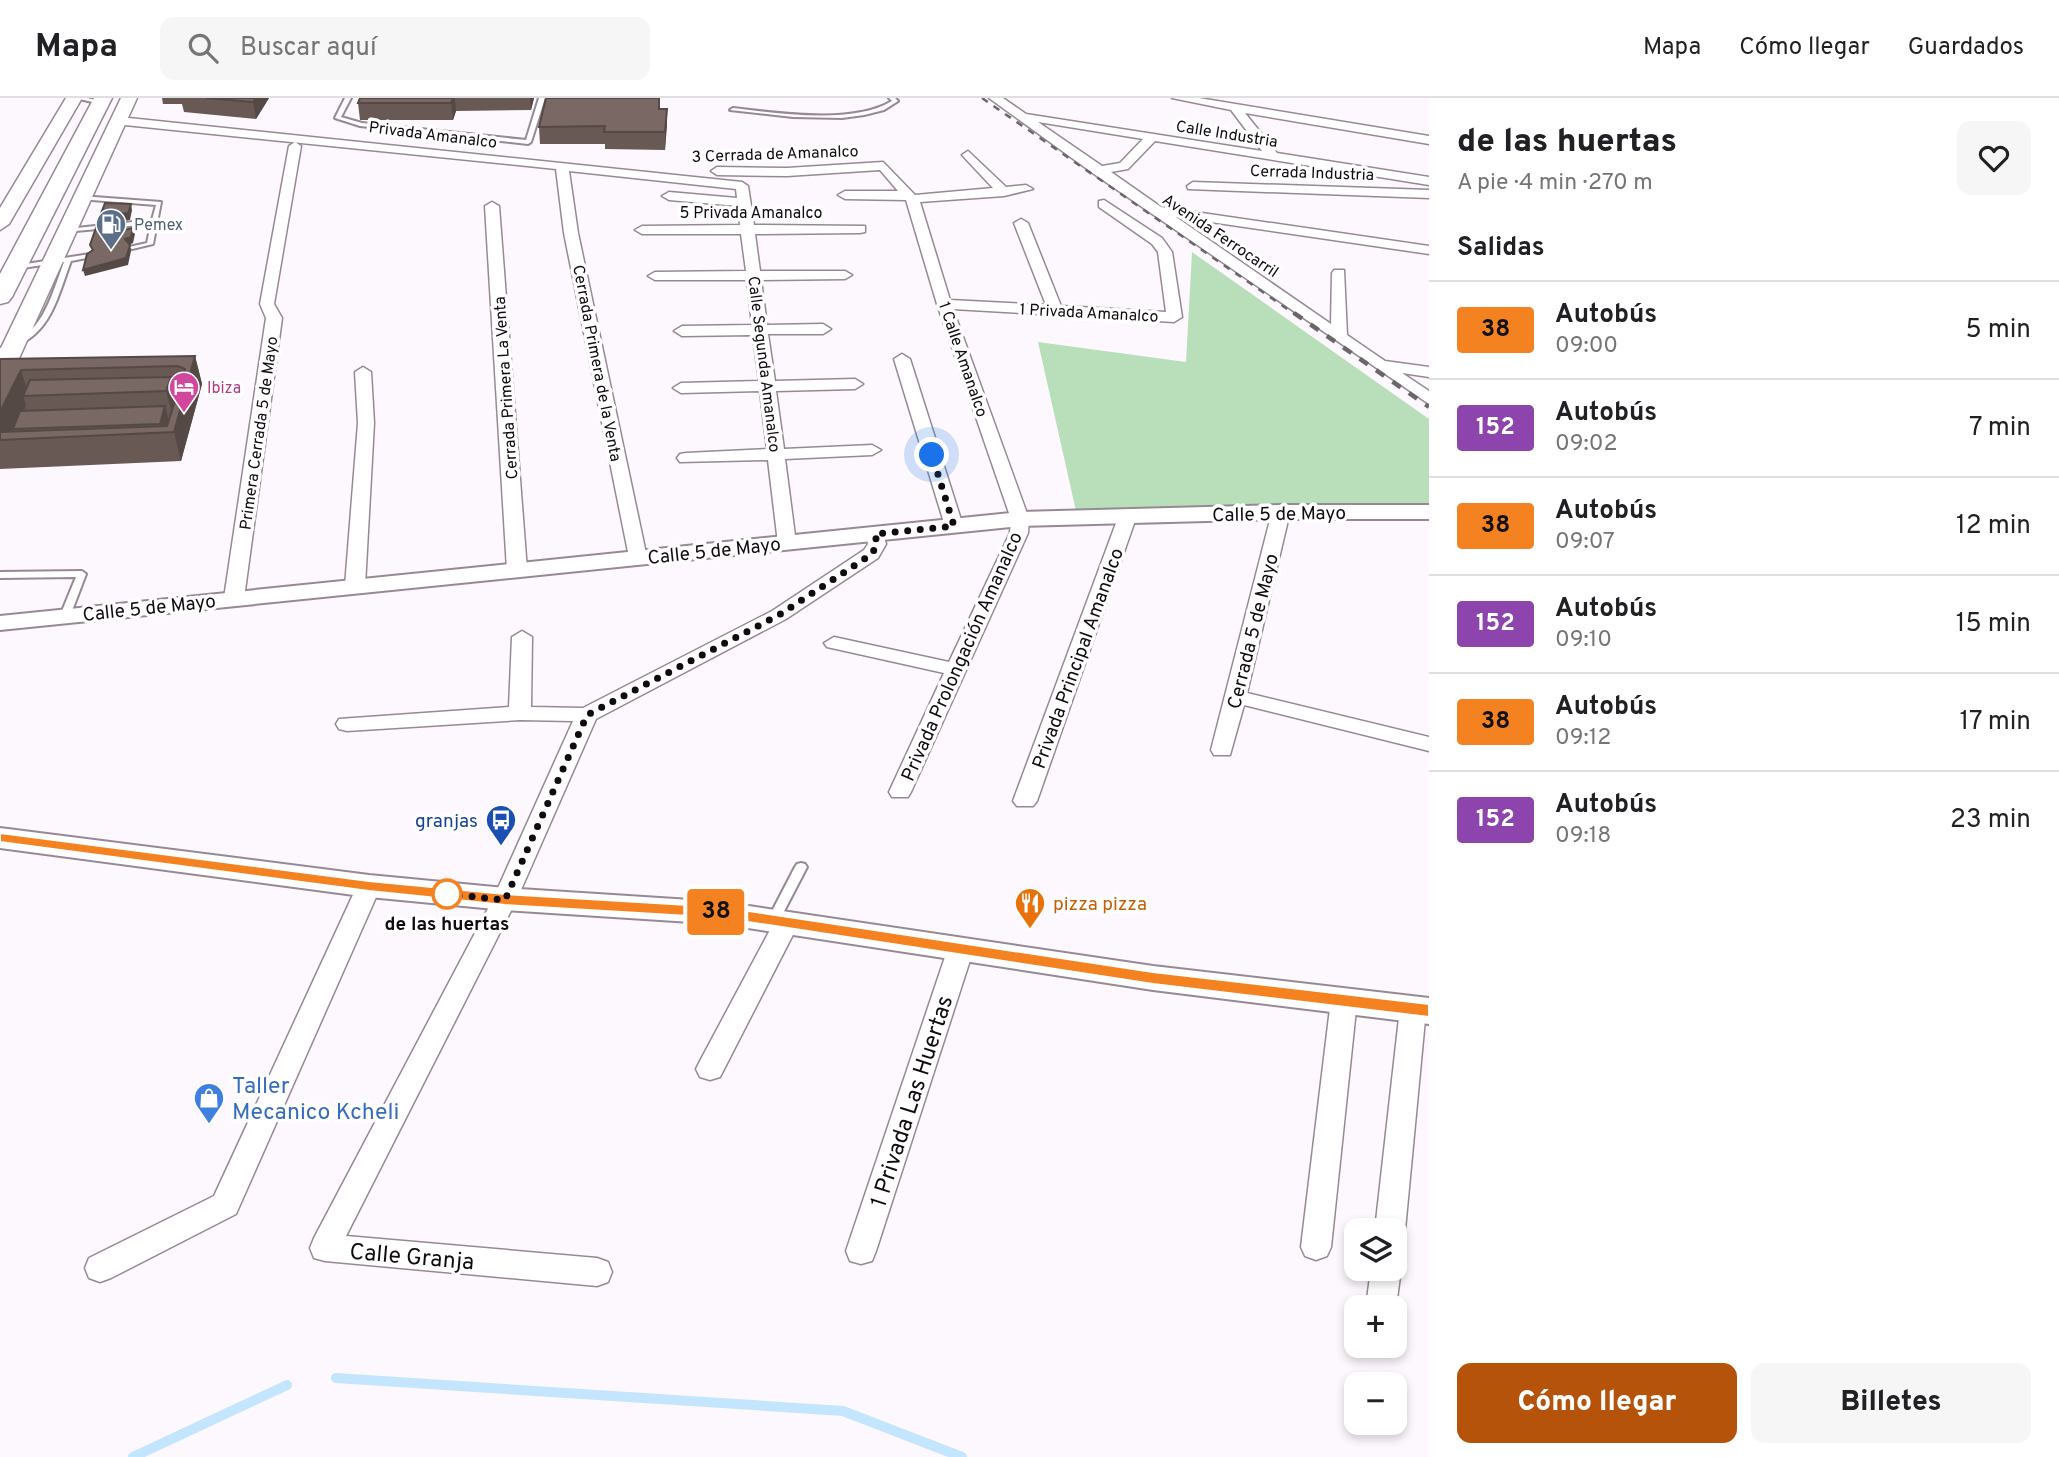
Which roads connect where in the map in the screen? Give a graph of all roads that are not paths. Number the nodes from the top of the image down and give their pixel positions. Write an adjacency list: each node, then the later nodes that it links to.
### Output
1 (76, 98): 8 (lane); 38 (main road)
2 (129, 98): 12 (main road)
3 (348, 98): 4 (lane)
4 (542, 98)
5 (892, 98): 10 (lane)
6 (995, 98): 11 (street, Avenida Ferrocarril)
7 (1178, 98): 9 (street)
8 (102, 100): 48 (main road)
9 (1236, 109): 14 (street); 17 (street)
10 (733, 110)
11 (1021, 116): 13 (street, Calle Industria); 19 (street, Avenida Ferrocarril)
12 (119, 121): 18 (street, Privada Amanalco); 31 (main road)
13 (1152, 137): 17 (street, Calle Industria); 19 (street)
14 (1429, 141)
15 (295, 146): 85 (street, Primera Cerrada 5 de Mayo)
16 (968, 155): 26 (street)
17 (1272, 160): 21 (street, Calle Industria); 24 (street)
18 (562, 167): 20 (street, Privada Amanalco); 81 (street, Cerrada Primera de la Venta)
19 (1098, 171): 35 (street, Avenida Ferrocarril)
20 (668, 178): 22 (street, Privada Amanalco); 30 (street, 3 Cerrada de Amanalco)
21 (1429, 181)
22 (742, 186): 32 (street, Calle Segunda Amanalco)
23 (1193, 186): 24 (street, Cerrada Industria)
24 (1293, 188): 27 (street, Cerrada Industria)
25 (1026, 189): 26 (street)
26 (1004, 192): 30 (street)
27 (1429, 194)
28 (845, 195): 30 (street)
29 (668, 196): 32 (street)
30 (910, 197): 54 (street, 1 Calle Amanalco)
31 (81, 198): 36 (lane); 42 (main road)
32 (743, 202): 39 (street, Calle Segunda Amanalco)
33 (1104, 204): 55 (street, 1 Privada Amanalco)
34 (492, 205): 82 (street, Cerrada Primera La Venta)
35 (1154, 210): 44 (street); 59 (street, Avenida Ferrocarril)
36 (154, 222): 42 (lane); 43 (lane)
37 (1020, 223): 55 (street)
38 (0, 224)
39 (746, 229): 40 (street, 5 Privada Amanalco); 41 (street, 5 Privada Amanalco); 52 (street, Calle Segunda Amanalco)
40 (860, 229)
41 (642, 230)
42 (68, 231): 47 (main road)
43 (132, 247)
44 (1429, 250)
45 (90, 256): 46 (lane)
46 (68, 260): 47 (lane); 60 (lane)
47 (49, 263): 48 (lane); 60 (main road)
48 (15, 267): 53 (main road)
49 (1339, 273): 59 (street)
50 (845, 275): 52 (street)
51 (654, 276): 52 (street)
52 (754, 276): 57 (street, Calle Segunda Amanalco)
53 (0, 297)
54 (944, 304): 55 (street, 1 Privada Amanalco); 77 (street, 1 Calle Amanalco)
55 (1055, 310)
56 (823, 329): 57 (street)
57 (758, 330): 58 (street); 67 (street, Calle Segunda Amanalco)
58 (682, 331)
59 (1339, 335): 62 (street, Avenida Ferrocarril)
60 (5, 350): 65 (main road)
61 (902, 359): 78 (street)
62 (1379, 365): 64 (street); 69 (street, Avenida Ferrocarril)
63 (363, 372): 70 (street)
64 (1429, 372)
65 (0, 376)
66 (855, 384): 67 (street)
67 (765, 386): 68 (street); 72 (street, Calle Segunda Amanalco)
68 (681, 388)
69 (1429, 399)
70 (363, 442): 84 (street)
71 (872, 450): 72 (street)
72 (776, 454): 73 (street); 80 (street, Calle Segunda Amanalco)
73 (686, 458)
74 (1281, 512): 75 (street, Calle 5 de Mayo); 76 (street, Calle 5 de Mayo); 91 (street, Cerrada 5 de Mayo)
75 (1429, 512)
76 (1128, 515): 77 (street, Calle 5 de Mayo); 98 (street, Privada Principal Amanalco)
77 (1020, 519): 78 (street, Calle 5 de Mayo); 90 (street, Privada Prolongación Amanalco)
78 (954, 526): 79 (street, Calle 5 de Mayo)
79 (875, 534): 80 (street, Calle 5 de Mayo); 93 (street)
80 (787, 543): 81 (street, Calle 5 de Mayo)
81 (637, 558): 82 (street, Calle 5 de Mayo)
82 (517, 570): 84 (street, Calle 5 de Mayo)
83 (0, 575): 86 (lane)
84 (355, 586): 85 (street, Calle 5 de Mayo)
85 (234, 598): 86 (street, Calle 5 de Mayo)
86 (65, 616): 87 (street, Calle 5 de Mayo)
87 (0, 623)
88 (522, 637): 92 (street)
89 (834, 643): 90 (street)
90 (957, 670): 97 (street, Privada Prolongación Amanalco)
91 (1237, 697): 95 (street); 96 (street, Cerrada 5 de Mayo)
92 (520, 713): 93 (street); 94 (street)
93 (587, 715): 102 (street)
94 (346, 724)
95 (1429, 744)
96 (1222, 750)
97 (900, 792)
98 (1025, 801)
99 (0, 838): 101 (street)
100 (801, 867): 103 (lane)
101 (369, 886): 102 (street); 111 (street)
102 (505, 900): 103 (street); 112 (street, Calle Granja)
103 (780, 920): 104 (street); 107 (street)
104 (960, 951): 105 (street); 110 (street, 1 Privada Las Huertas)
105 (1344, 1000): 106 (street); 109 (street)
106 (1421, 1010): 108 (street)
107 (710, 1069)
108 (1392, 1218)
109 (1316, 1247)
110 (861, 1251)
111 (100, 1268)
112 (597, 1272)

